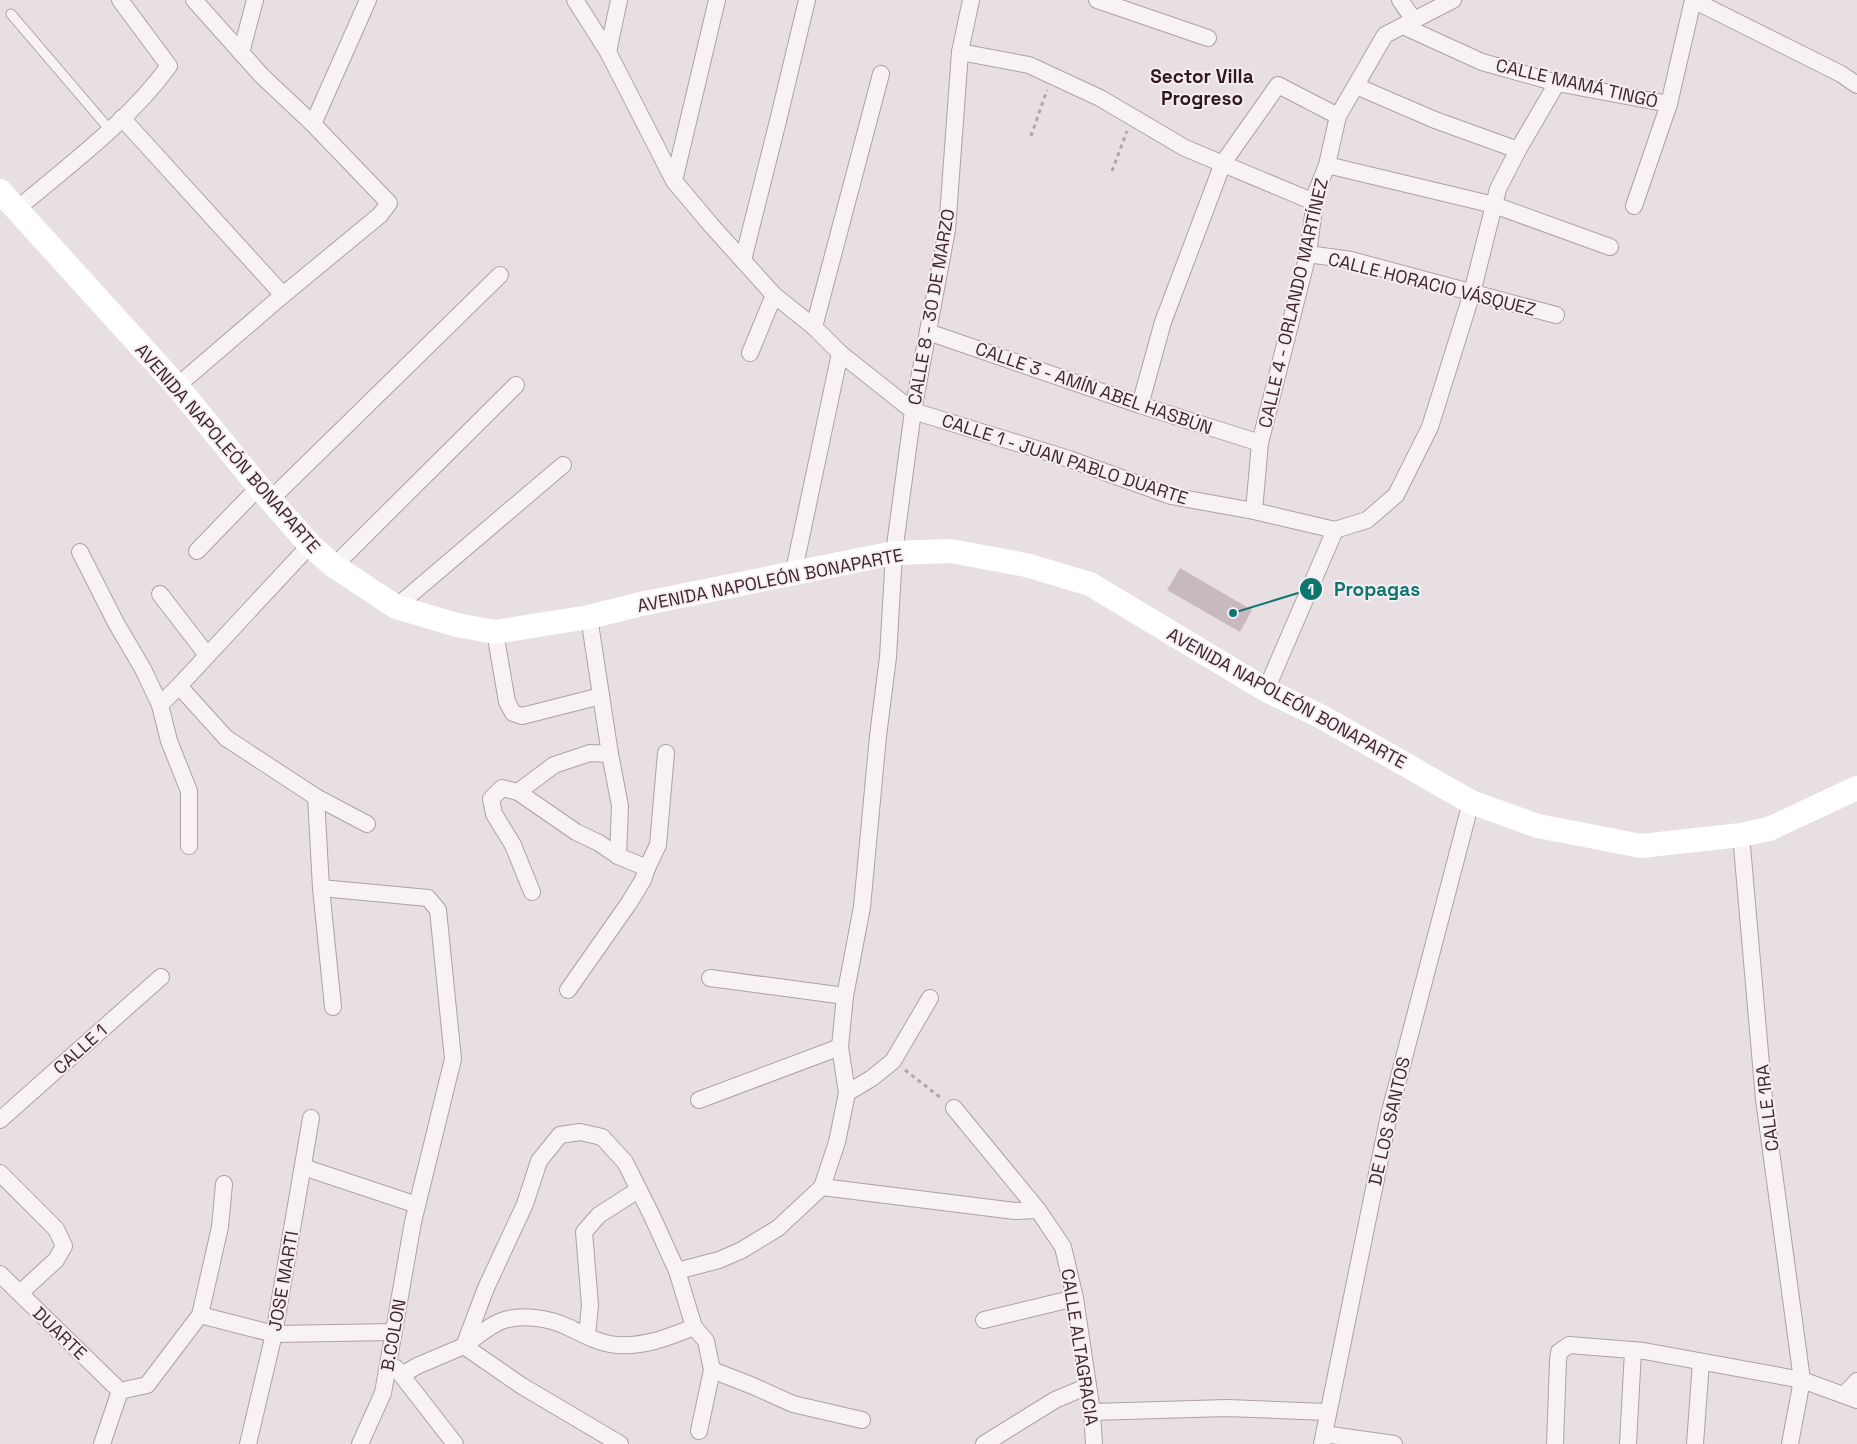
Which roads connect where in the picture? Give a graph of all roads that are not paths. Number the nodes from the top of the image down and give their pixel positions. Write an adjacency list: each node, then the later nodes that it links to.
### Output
1 (120, 0): 26 (street)
2 (194, 0): 19 (street)
3 (256, 0): 19 (street)
4 (368, 0): 27 (street)
5 (575, 0): 17 (street)
6 (619, 0): 17 (street)
7 (717, 0): 32 (street)
8 (807, 0): 40 (street)
9 (971, 0): 18 (street, CALLE 8 - 30 DE MARZO)
10 (1097, 0): 16 (street)
11 (1400, 0): 15 (street)
12 (1453, 0): 15 (street, CALLE 4 - ORLANDO MARTÍNEZ)
13 (1693, 0): 22 (street); 24 (street)
14 (11, 14): 28 (lane)
15 (1409, 23): 21 (street, CALLE MAMÁ TINGÓ); 23 (street, CALLE 4 - ORLANDO MARTÍNEZ)
16 (1208, 38)
17 (608, 52): 32 (street)
18 (960, 52): 30 (street); 47 (street, CALLE 8 - 30 DE MARZO)
19 (241, 53): 27 (street)
20 (881, 74): 46 (street)
21 (1557, 83): 24 (street, CALLE MAMÁ TINGÓ); 29 (street)
22 (1857, 85)
23 (1356, 86): 25 (street, CALLE 4 - ORLANDO MARTÍNEZ); 29 (street)
24 (1669, 104): 36 (street)
25 (1338, 116): 30 (street); 31 (street, CALLE 4 - ORLANDO MARTÍNEZ)
26 (122, 118): 28 (street); 43 (street)
27 (313, 124): 43 (street)
28 (110, 130): 37 (street)
29 (1518, 150): 35 (street)
30 (1223, 163): 34 (street); 52 (street)
31 (1326, 165): 34 (street, CALLE 4 - ORLANDO MARTÍNEZ); 35 (street)
32 (674, 181): 40 (street)
33 (0, 191): 37 (main road, AVENIDA NAPOLEÓN BONAPARTE)
34 (1314, 202): 39 (street, CALLE 4 - ORLANDO MARTÍNEZ)
35 (1494, 205): 38 (street); 42 (street)
36 (1634, 206)
37 (16, 210): 51 (main road, AVENIDA NAPOLEÓN BONAPARTE)
38 (1610, 247)
39 (1308, 254): 42 (street, CALLE HORACIO VÁSQUEZ); 54 (street, CALLE 4 - ORLANDO MARTÍNEZ)
40 (743, 260): 44 (street)
41 (500, 275): 56 (street)
42 (1472, 293): 45 (street, CALLE HORACIO VÁSQUEZ); 58 (street)
43 (283, 295): 51 (street)
44 (774, 295): 46 (street); 48 (street)
45 (1556, 315)
46 (814, 327): 49 (street)
47 (928, 332): 52 (street, CALLE 3 - AMÍN ABEL HASBÚN); 53 (street, CALLE 8 - 30 DE MARZO)
48 (750, 353)
49 (840, 353): 53 (street); 64 (street)
50 (516, 385): 63 (street)
51 (177, 386): 56 (main road, AVENIDA NAPOLEÓN BONAPARTE)
52 (1140, 405): 54 (street, CALLE 3 - AMÍN ABEL HASBÚN)
53 (913, 411): 57 (street, CALLE 1 - JUAN PABLO DUARTE); 62 (street, CALLE 8 - 30 DE MARZO)
54 (1260, 443): 57 (street, CALLE 4 - ORLANDO MARTÍNEZ)
55 (563, 465): 66 (street)
56 (264, 493): 59 (main road, AVENIDA NAPOLEÓN BONAPARTE); 61 (street)
57 (1254, 511): 58 (street, CALLE 1 - JUAN PABLO DUARTE)
58 (1335, 530): 71 (street)
59 (310, 545): 63 (main road, AVENIDA NAPOLEÓN BONAPARTE); 69 (street)
60 (80, 552): 73 (street)
61 (197, 552)
62 (894, 554): 64 (main road, AVENIDA NAPOLEÓN BONAPARTE); 71 (main road, AVENIDA NAPOLEÓN BONAPARTE); 90 (street, CALLE 8 - 30 DE MARZO)
63 (334, 566): 66 (main road, AVENIDA NAPOLEÓN BONAPARTE)
64 (793, 575): 67 (main road, AVENIDA NAPOLEÓN BONAPARTE)
65 (160, 594): 69 (street)
66 (396, 607): 68 (main road, AVENIDA NAPOLEÓN BONAPARTE)
67 (589, 617): 68 (main road, AVENIDA NAPOLEÓN BONAPARTE); 72 (street)
68 (494, 632): 72 (street)
69 (207, 655): 70 (street)
70 (180, 686): 73 (street); 78 (street)
71 (1266, 690): 79 (main road, AVENIDA NAPOLEÓN BONAPARTE)
72 (601, 696): 75 (street)
73 (160, 705): 82 (street)
74 (666, 753): 84 (street)
75 (610, 754): 77 (street); 83 (street)
76 (1857, 788): 81 (main road, AVENIDA NAPOLEÓN BONAPARTE)
77 (518, 792): 83 (street); 86 (street)
78 (316, 797): 80 (street); 85 (street)
79 (1471, 802): 81 (main road, AVENIDA NAPOLEÓN BONAPARTE); 128 (street, DE LOS SANTOS)
80 (366, 824)
81 (1741, 836): 122 (street, CALLE 1RA)
82 (189, 846)
83 (618, 856): 84 (street)
84 (646, 868): 89 (street)
85 (321, 888): 92 (street); 104 (street, B.COLON)
86 (532, 892)
87 (161, 977): 98 (street, CALLE 1)
88 (710, 978): 90 (street)
89 (568, 990)
90 (845, 996): 93 (street, CALLE 8 - 30 DE MARZO)
91 (930, 998): 94 (street)
92 (333, 1007)
93 (840, 1047): 94 (street, CALLE 8 - 30 DE MARZO); 95 (street)
94 (847, 1093): 102 (street)
95 (699, 1100)
96 (954, 1108): 105 (street, CALLE ALTAGRACIA)
97 (311, 1118): 99 (street, JOSE MARTI)
98 (0, 1120)
99 (303, 1167): 104 (street); 114 (street, JOSE MARTI)
100 (0, 1173): 108 (street)
101 (224, 1184): 110 (street)
102 (822, 1188): 105 (street); 106 (street)
103 (638, 1190): 106 (street); 115 (street); 116 (street)
104 (417, 1205): 113 (street, B.COLON)
105 (1038, 1210): 109 (street, CALLE ALTAGRACIA)
106 (677, 1271): 112 (street)
107 (0, 1274): 108 (street, DUARTE)
108 (20, 1293): 125 (street, DUARTE)
109 (1075, 1298): 111 (street); 124 (street, CALLE ALTAGRACIA)
110 (200, 1315): 114 (street); 125 (street)
111 (984, 1320)
112 (694, 1327): 115 (street); 120 (street)
113 (394, 1332): 114 (street); 118 (street, B.COLON)
114 (274, 1334): 134 (street, JOSE MARTI)
115 (587, 1336): 116 (street)
116 (464, 1346): 121 (street); 132 (street)
117 (1634, 1351): 119 (street); 140 (street); 141 (street)
118 (389, 1358): 121 (street); 135 (street, B.COLON)
119 (1702, 1362): 122 (street); 142 (street)
120 (712, 1370): 129 (street); 130 (street)
121 (402, 1375): 136 (street)
122 (1802, 1380): 126 (street); 143 (street, CALLE 1RA)
123 (1857, 1381): 126 (street)
124 (1088, 1386): 127 (street, CALLE ALTAGRACIA); 137 (street)
125 (120, 1391): 133 (street)
126 (1850, 1397)
127 (1092, 1412): 128 (street); 138 (street, CALLE ALTAGRACIA)
128 (1327, 1412): 131 (street, DE LOS SANTOS)
129 (862, 1420)
130 (699, 1431)
131 (1323, 1439): 139 (street)
132 (617, 1443)
133 (102, 1444)
134 (248, 1444)
135 (360, 1444)
136 (456, 1444)
137 (984, 1444)
138 (1094, 1444)
139 (1394, 1444)
140 (1555, 1444)
141 (1628, 1444)
142 (1695, 1444)
143 (1790, 1444)

